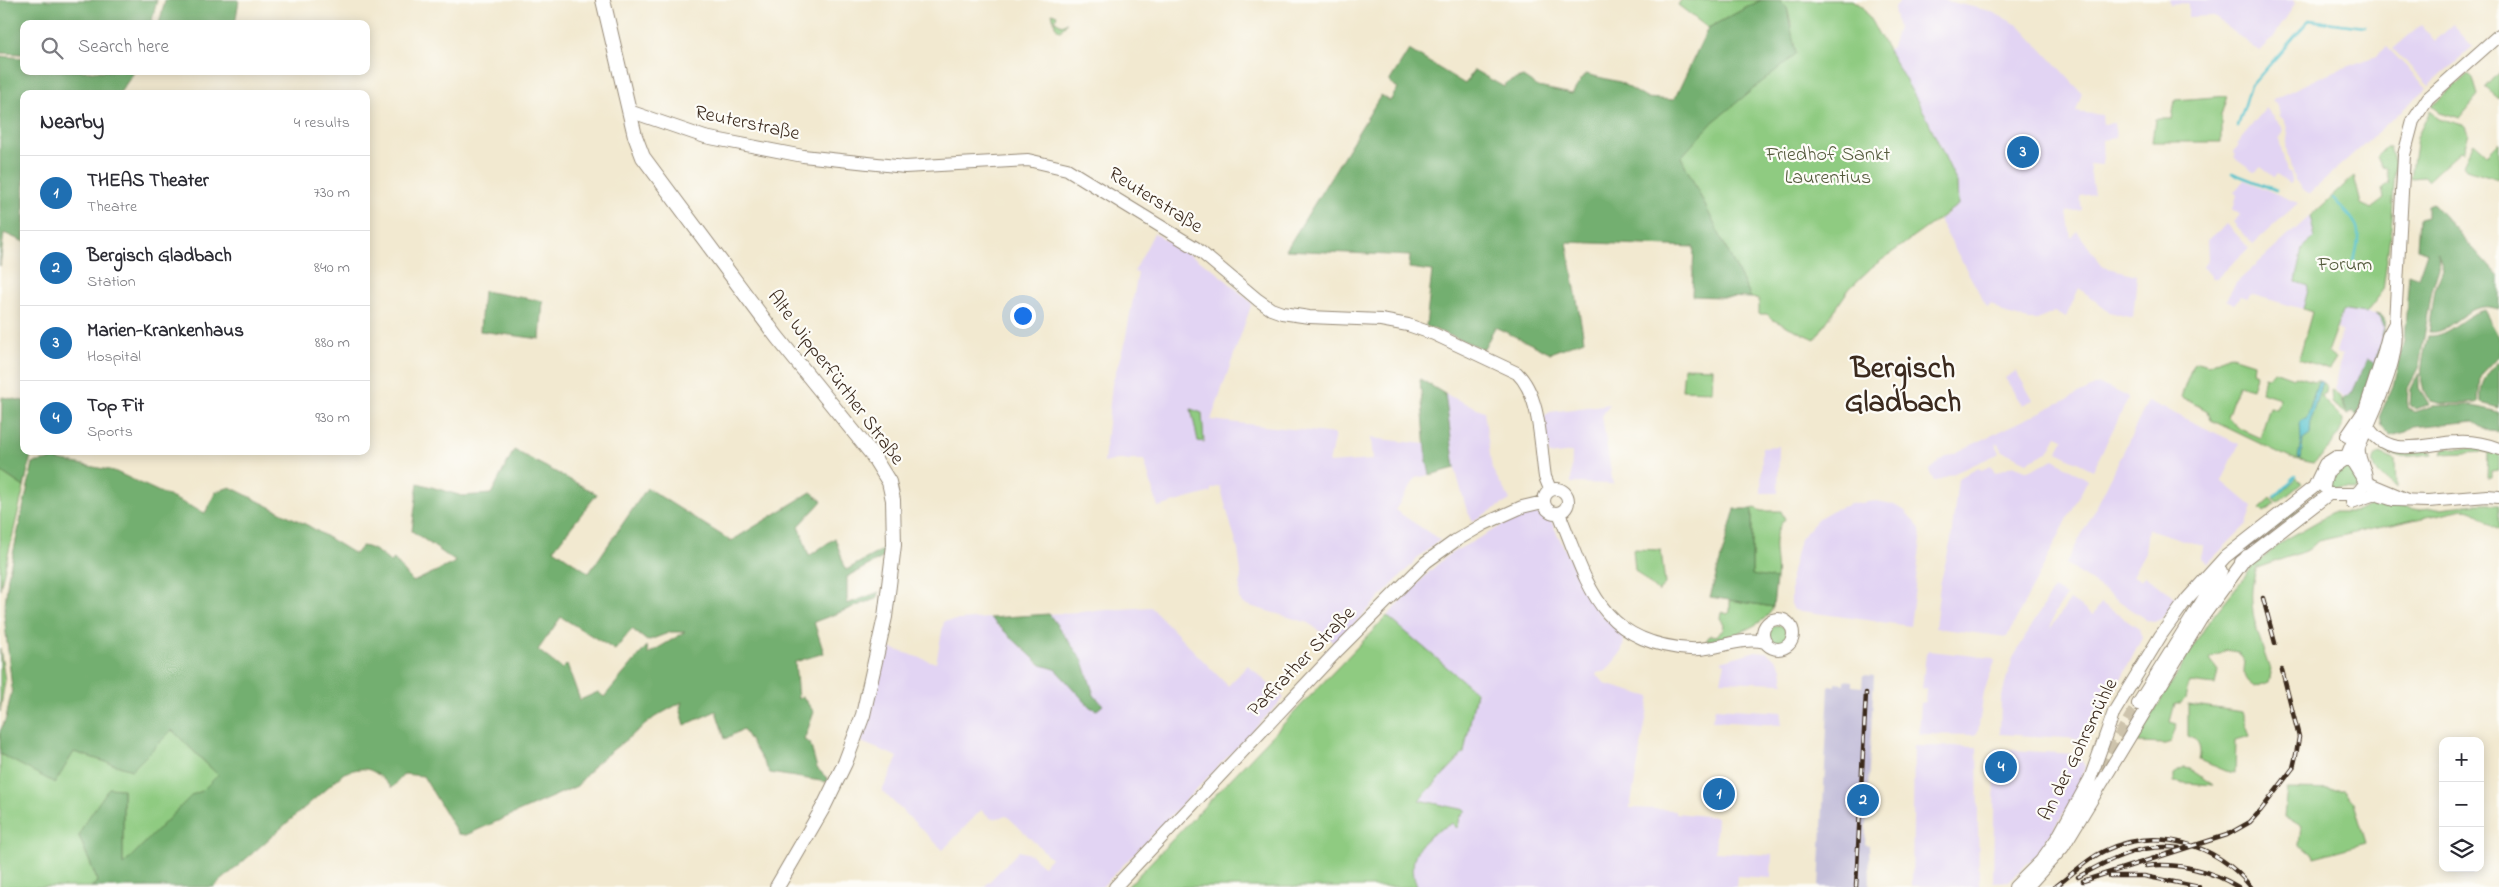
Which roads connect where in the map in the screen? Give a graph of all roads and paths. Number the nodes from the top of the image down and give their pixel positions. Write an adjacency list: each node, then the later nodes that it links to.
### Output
1 (603, 0): 3 (main road, Alte Wipperfürther Straße)
2 (2499, 35): 4 (main road)
3 (629, 111): 9 (main road, Reuterstraße); 24 (main road, Alte Wipperfürther Straße)
4 (2394, 323): 5 (main road); 7 (main road)
5 (2368, 425): 6 (main road); 8 (main road)
6 (2499, 449)
7 (2342, 458): 8 (main road); 10 (main road)
8 (2365, 482): 10 (main road); 12 (main road)
9 (1550, 489): 13 (main road); 14 (main road)
10 (2327, 489): 12 (main road); 15 (main road, An der Gohrsmühle); 16 (main road)
11 (2499, 497): 12 (main road)
12 (2408, 500)
13 (1543, 502): 14 (main road); 25 (main road, Paffrather Straße)
14 (1559, 513): 20 (main road)
15 (2255, 535): 17 (main road); 22 (main road, An der Gohrsmühle)
16 (2247, 556): 17 (main road); 23 (main road, An der Gohrsmühle)
17 (2208, 592): 21 (main road)
18 (1768, 624): 19 (main road); 19 (main road); 20 (main road)
19 (1765, 642): 20 (main road)
20 (1723, 645)
21 (2138, 704)
22 (2102, 745): 23 (main road); 26 (main road, An der Gohrsmühle)
23 (2122, 748): 27 (main road, An der Gohrsmühle)
24 (777, 887)
25 (1115, 887)
26 (2014, 887)
27 (2027, 887)

